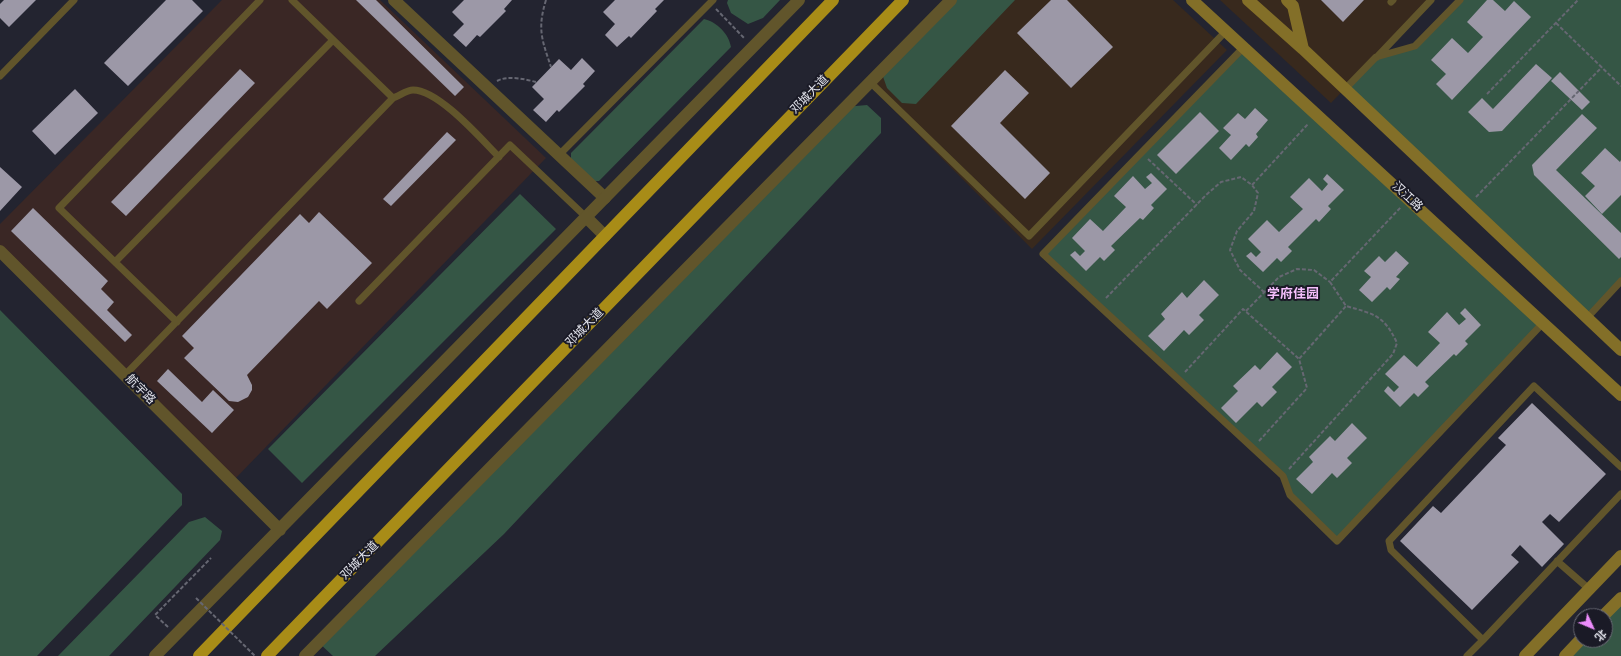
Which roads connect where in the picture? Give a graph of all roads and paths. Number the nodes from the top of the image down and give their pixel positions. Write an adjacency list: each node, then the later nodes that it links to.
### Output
1 (74, 0): 26 (lane)
2 (260, 0): 46 (lane)
3 (292, 0): 19 (lane)
4 (394, 0): 30 (street)
5 (546, 0): 24 (path)
6 (799, 0): 20 (street)
7 (833, 0): 44 (highway)
8 (903, 0): 80 (highway, 邓城大道)
9 (951, 0): 28 (street)
10 (1192, 0): 18 (main road, 汉江路)
11 (1248, 0): 22 (main road)
12 (1287, 0): 22 (main road)
13 (1431, 0): 23 (lane)
14 (1460, 0): 23 (lane)
15 (1578, 0): 17 (path)
16 (711, 2): 20 (path); 36 (lane)
17 (1556, 23): 25 (path); 32 (path)
18 (1226, 32): 21 (main road, 汉江路); 28 (lane)
19 (333, 40): 33 (lane); 46 (lane)
20 (752, 47): 39 (street)
21 (1244, 47): 34 (main road, 汉江路); 35 (lane)
22 (1303, 49): 31 (main road)
23 (1376, 57): 31 (lane)
24 (551, 67)
25 (1602, 67): 29 (path); 42 (path)
26 (0, 76)
27 (536, 82): 30 (path)
28 (870, 82): 81 (street)
29 (1621, 86)
30 (487, 87): 36 (street)
31 (1345, 89): 42 (main road)
32 (1487, 94)
33 (393, 98): 37 (lane); 55 (lane)
34 (1317, 114): 38 (path); 40 (main road, 汉江路)
35 (1142, 153): 41 (path); 51 (lane)
36 (560, 155): 39 (street)
37 (499, 157): 43 (lane); 50 (lane)
38 (1252, 185): 41 (path); 49 (path)
39 (605, 198): 43 (street)
40 (1409, 199): 48 (path); 56 (main road, 汉江路)
41 (1196, 205): 51 (path)
42 (1468, 206): 54 (main road)
43 (586, 217): 44 (street); 66 (street)
44 (606, 236): 78 (highway)
45 (0, 251): 59 (street, 航宇路)
46 (115, 262): 55 (lane)
47 (1621, 281): 54 (lane)
48 (1330, 282): 49 (path); 52 (path)
49 (1264, 292): 53 (path)
50 (358, 301)
51 (1099, 306): 60 (lane)
52 (1346, 306): 58 (path); 64 (path)
53 (1246, 311): 58 (path); 60 (path)
54 (1587, 318): 57 (main road)
55 (177, 322): 59 (lane)
56 (1543, 323): 61 (main road, 汉江路); 64 (lane)
57 (1621, 350)
58 (1299, 359): 62 (path)
59 (125, 376): 66 (street, 航宇路)
60 (1178, 379): 62 (lane)
61 (1621, 395)
62 (1252, 448): 64 (lane)
63 (1621, 467): 75 (lane)
64 (1283, 476)
65 (1621, 494): 69 (lane)
66 (280, 530): 77 (street)
67 (1621, 556): 70 (main road)
68 (212, 558): 74 (path)
69 (1557, 561): 70 (lane); 75 (lane)
70 (1589, 589): 83 (main road)
71 (1621, 598): 73 (main road)
72 (192, 603): 79 (path, bridge)
73 (1611, 608)
74 (173, 622)
75 (1483, 640): 82 (lane)
76 (1573, 648): 84 (main road)
77 (155, 656)
78 (200, 656)
79 (255, 656)
80 (267, 656)
81 (305, 656)
82 (1467, 656)
83 (1525, 656)
84 (1565, 656)

